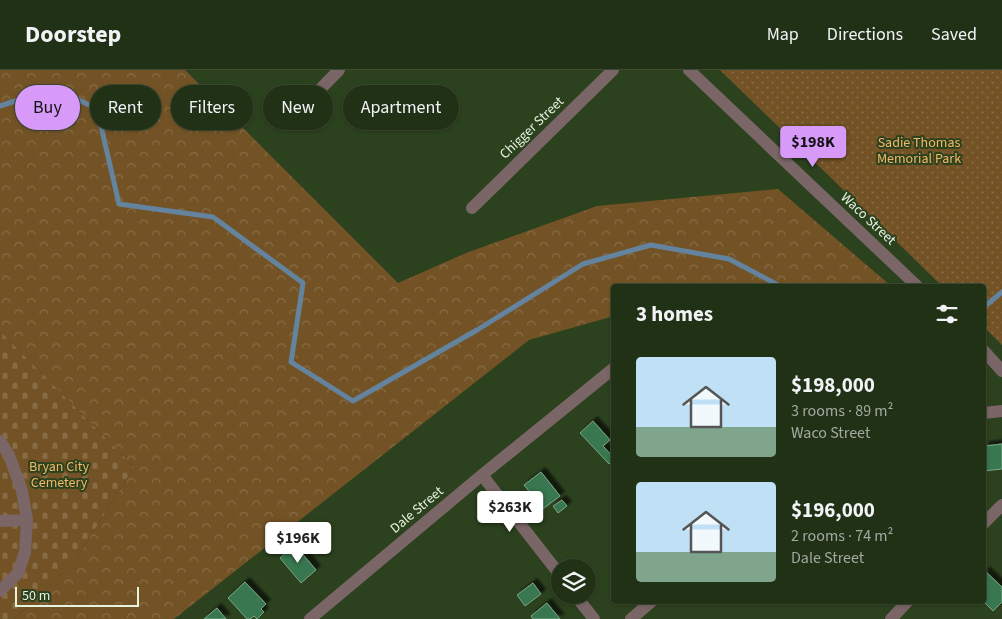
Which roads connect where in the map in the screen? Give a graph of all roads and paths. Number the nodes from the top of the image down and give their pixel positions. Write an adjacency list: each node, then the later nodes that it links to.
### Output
1 (339, 70): 4 (street)
2 (613, 70): 5 (street, Chigger Street)
3 (689, 70): 6 (street, Waco Street)
4 (324, 85)
5 (472, 208)
6 (915, 284)
7 (986, 353): 9 (street)
8 (611, 370): 13 (street, Dale Street)
9 (1002, 371)
10 (1002, 411): 11 (street)
11 (986, 413)
12 (0, 441): 15 (street)
13 (482, 475): 18 (street); 23 (street, Dale Street)
14 (1002, 504): 17 (street)
15 (27, 520): 16 (street); 19 (street)
16 (0, 521)
17 (986, 521)
18 (551, 563)
19 (0, 591)
20 (582, 604): 24 (street)
21 (648, 604): 25 (street)
22 (905, 604): 26 (street)
23 (310, 619)
24 (594, 619)
25 (631, 619)
26 (891, 619)

